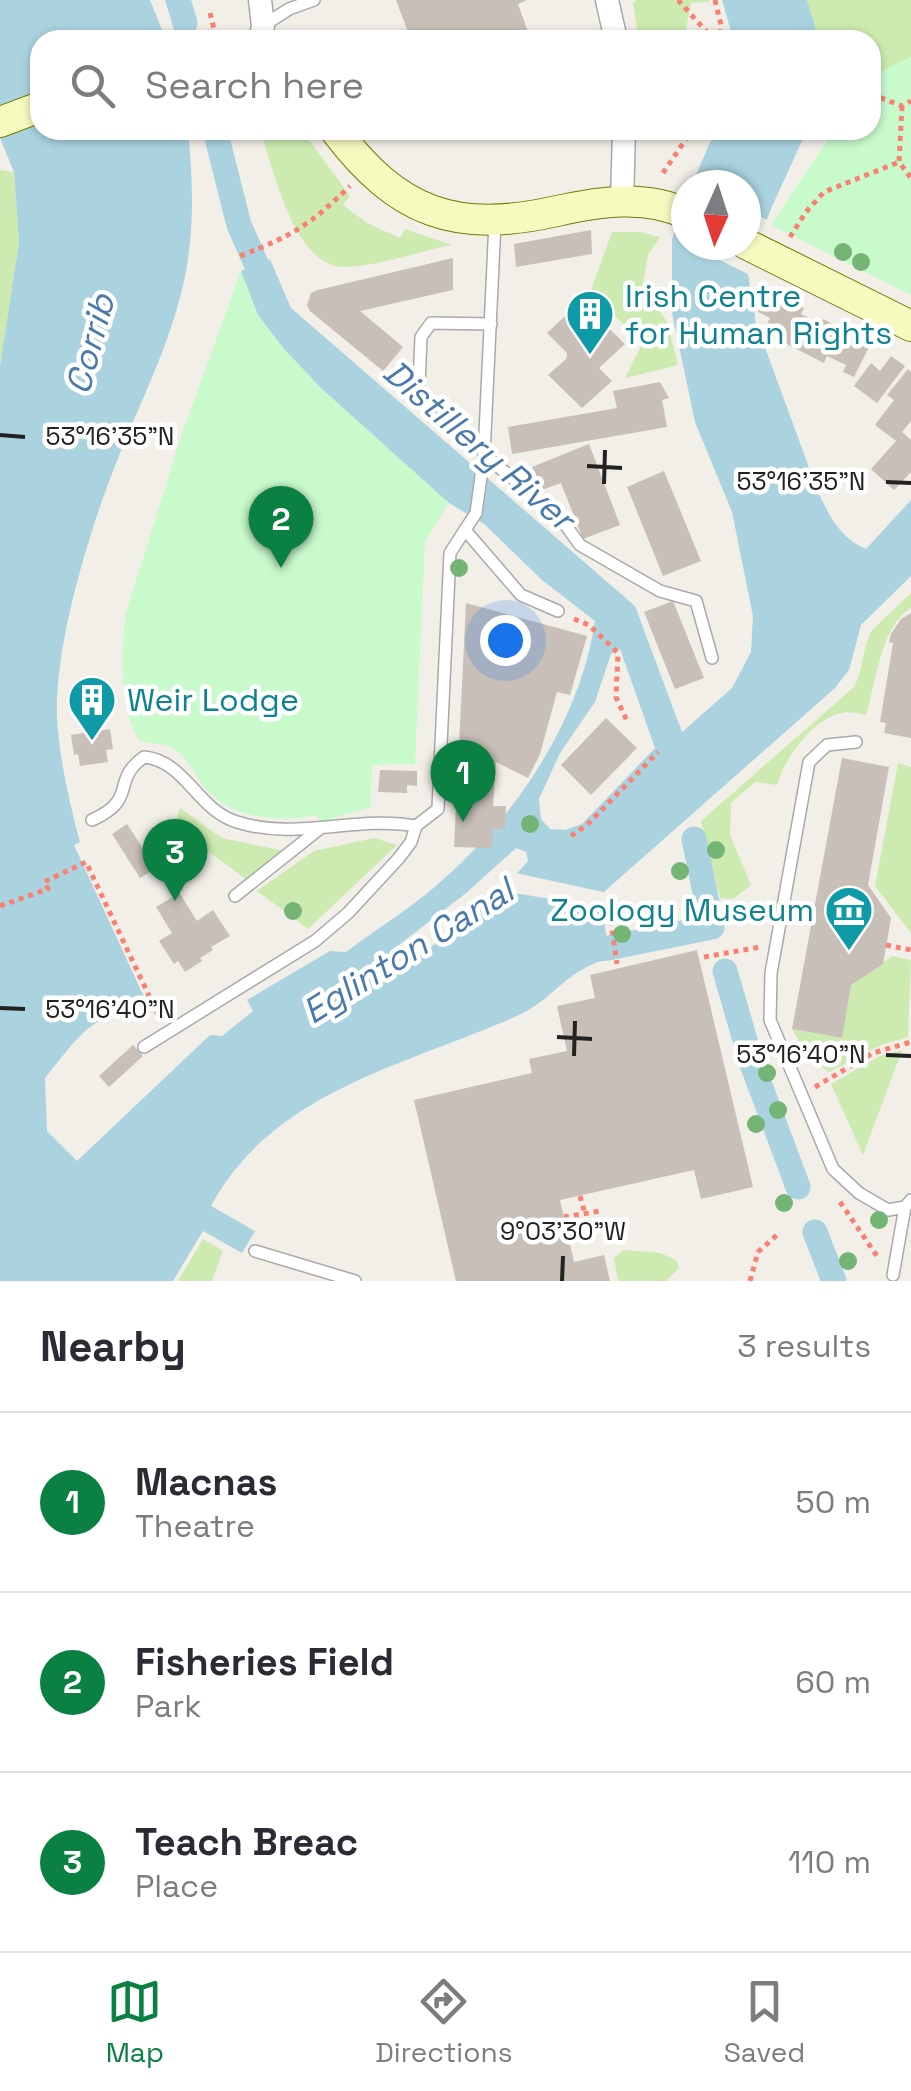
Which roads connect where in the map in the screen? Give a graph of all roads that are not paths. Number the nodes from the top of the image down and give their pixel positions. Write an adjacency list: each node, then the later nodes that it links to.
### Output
1 (260, 0): 4 (street)
2 (314, 0): 5 (lane)
3 (608, 0): 6 (street)
4 (262, 30)
5 (265, 30)
6 (614, 30)
7 (30, 111): 8 (main road)
8 (0, 122)
9 (343, 140): 13 (main road)
10 (624, 140): 11 (street)
11 (622, 202): 12 (main road); 13 (main road)
12 (671, 210)
13 (495, 220): 15 (lane)
14 (767, 247): 16 (main road)
15 (491, 324): 17 (lane); 18 (lane)
16 (911, 326)
17 (419, 385)
18 (484, 455): 19 (lane); 21 (lane)
19 (465, 530): 20 (lane); 24 (lane)
20 (558, 612)
21 (712, 658)
22 (856, 742): 28 (lane)
23 (92, 820): 25 (lane)
24 (416, 826): 25 (lane); 27 (lane)
25 (318, 830): 26 (lane)
26 (235, 896)
27 (144, 1047)
28 (908, 1204): 30 (lane)
29 (255, 1251): 31 (lane)
30 (892, 1275)
31 (355, 1281)

